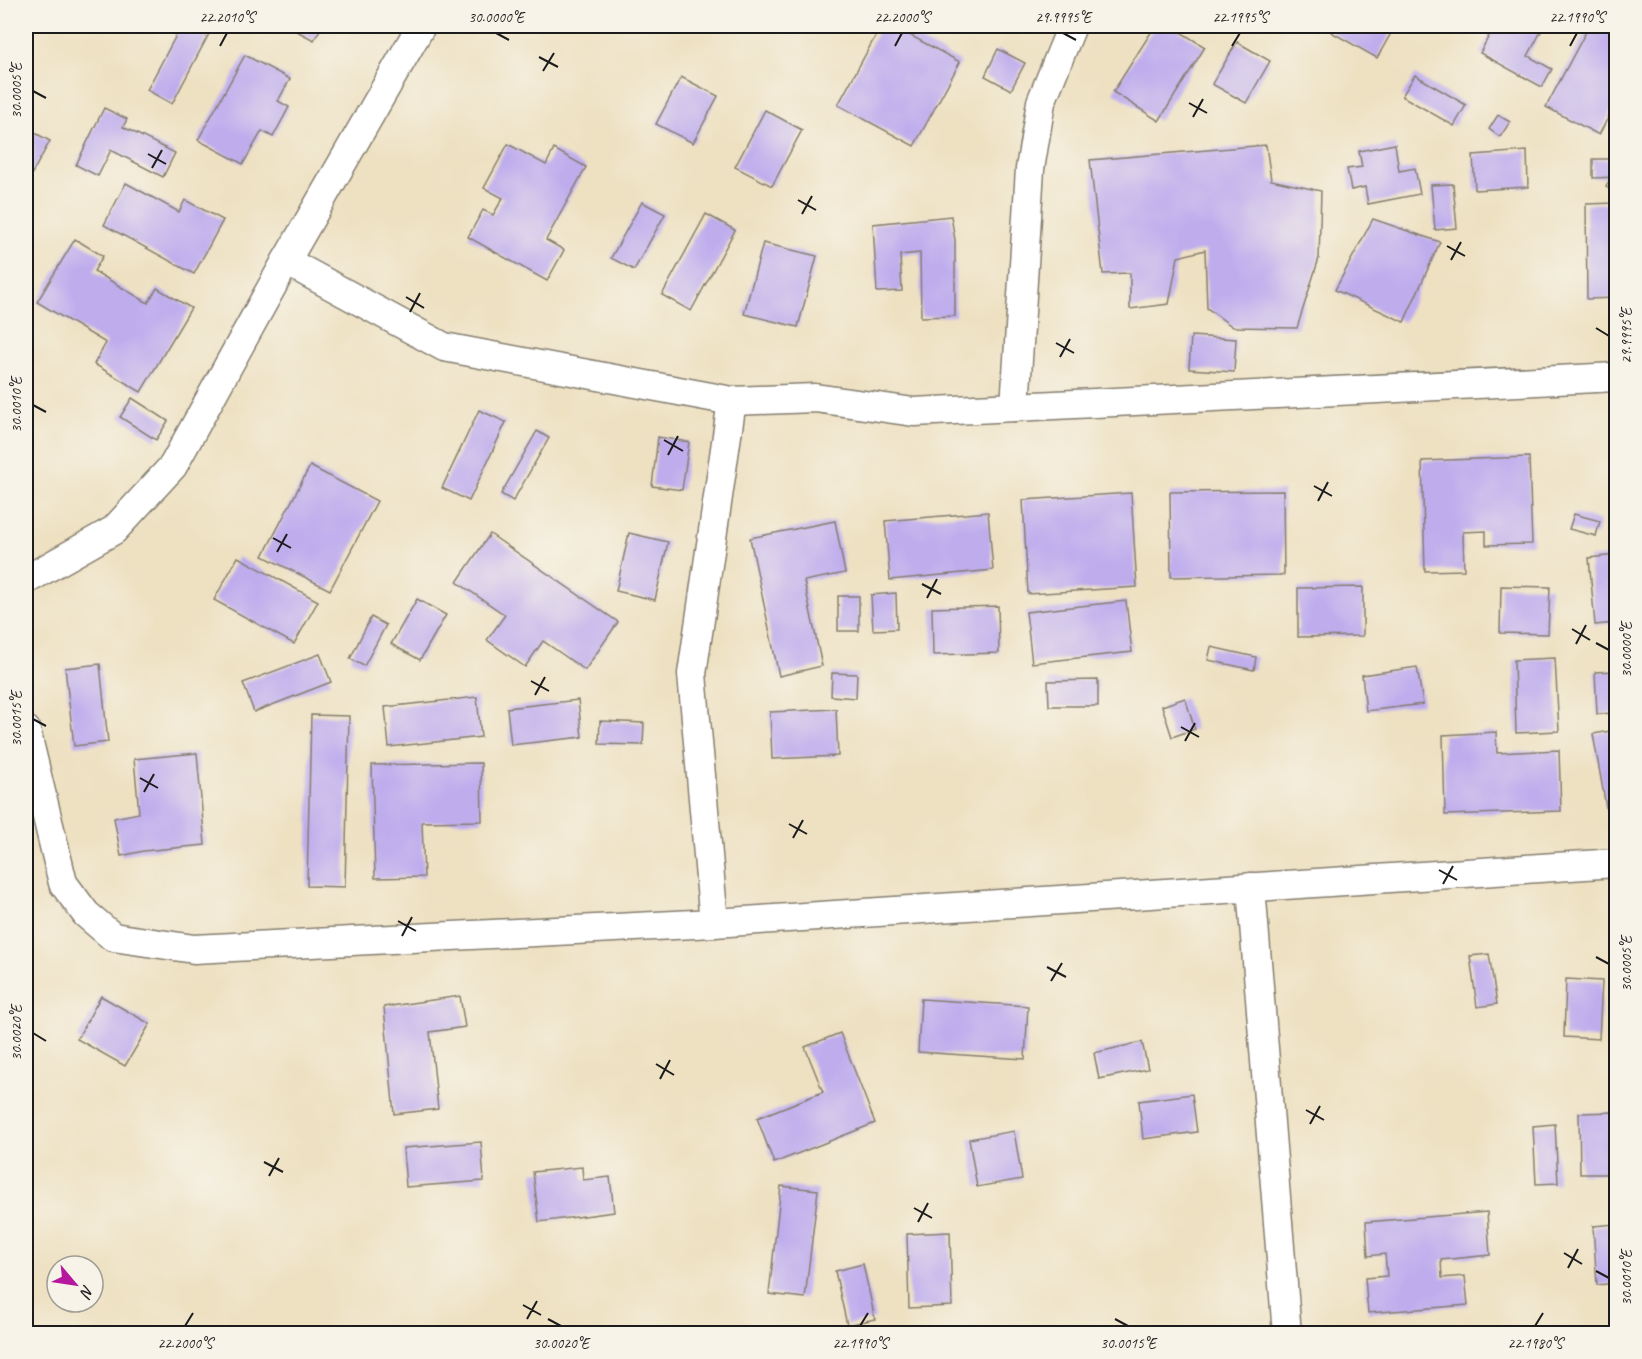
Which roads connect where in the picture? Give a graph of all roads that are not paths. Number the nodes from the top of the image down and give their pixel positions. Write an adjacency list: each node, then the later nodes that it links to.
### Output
1 (421, 26): 3 (street)
2 (1072, 26): 6 (street)
3 (286, 261): 5 (street); 7 (street)
4 (1617, 377): 6 (street)
5 (732, 401): 6 (street); 11 (street)
6 (1015, 407)
7 (26, 579)
8 (26, 730): 11 (street)
9 (1617, 863): 10 (street)
10 (1251, 887): 11 (street); 12 (street)
11 (714, 923)
12 (1287, 1334)

